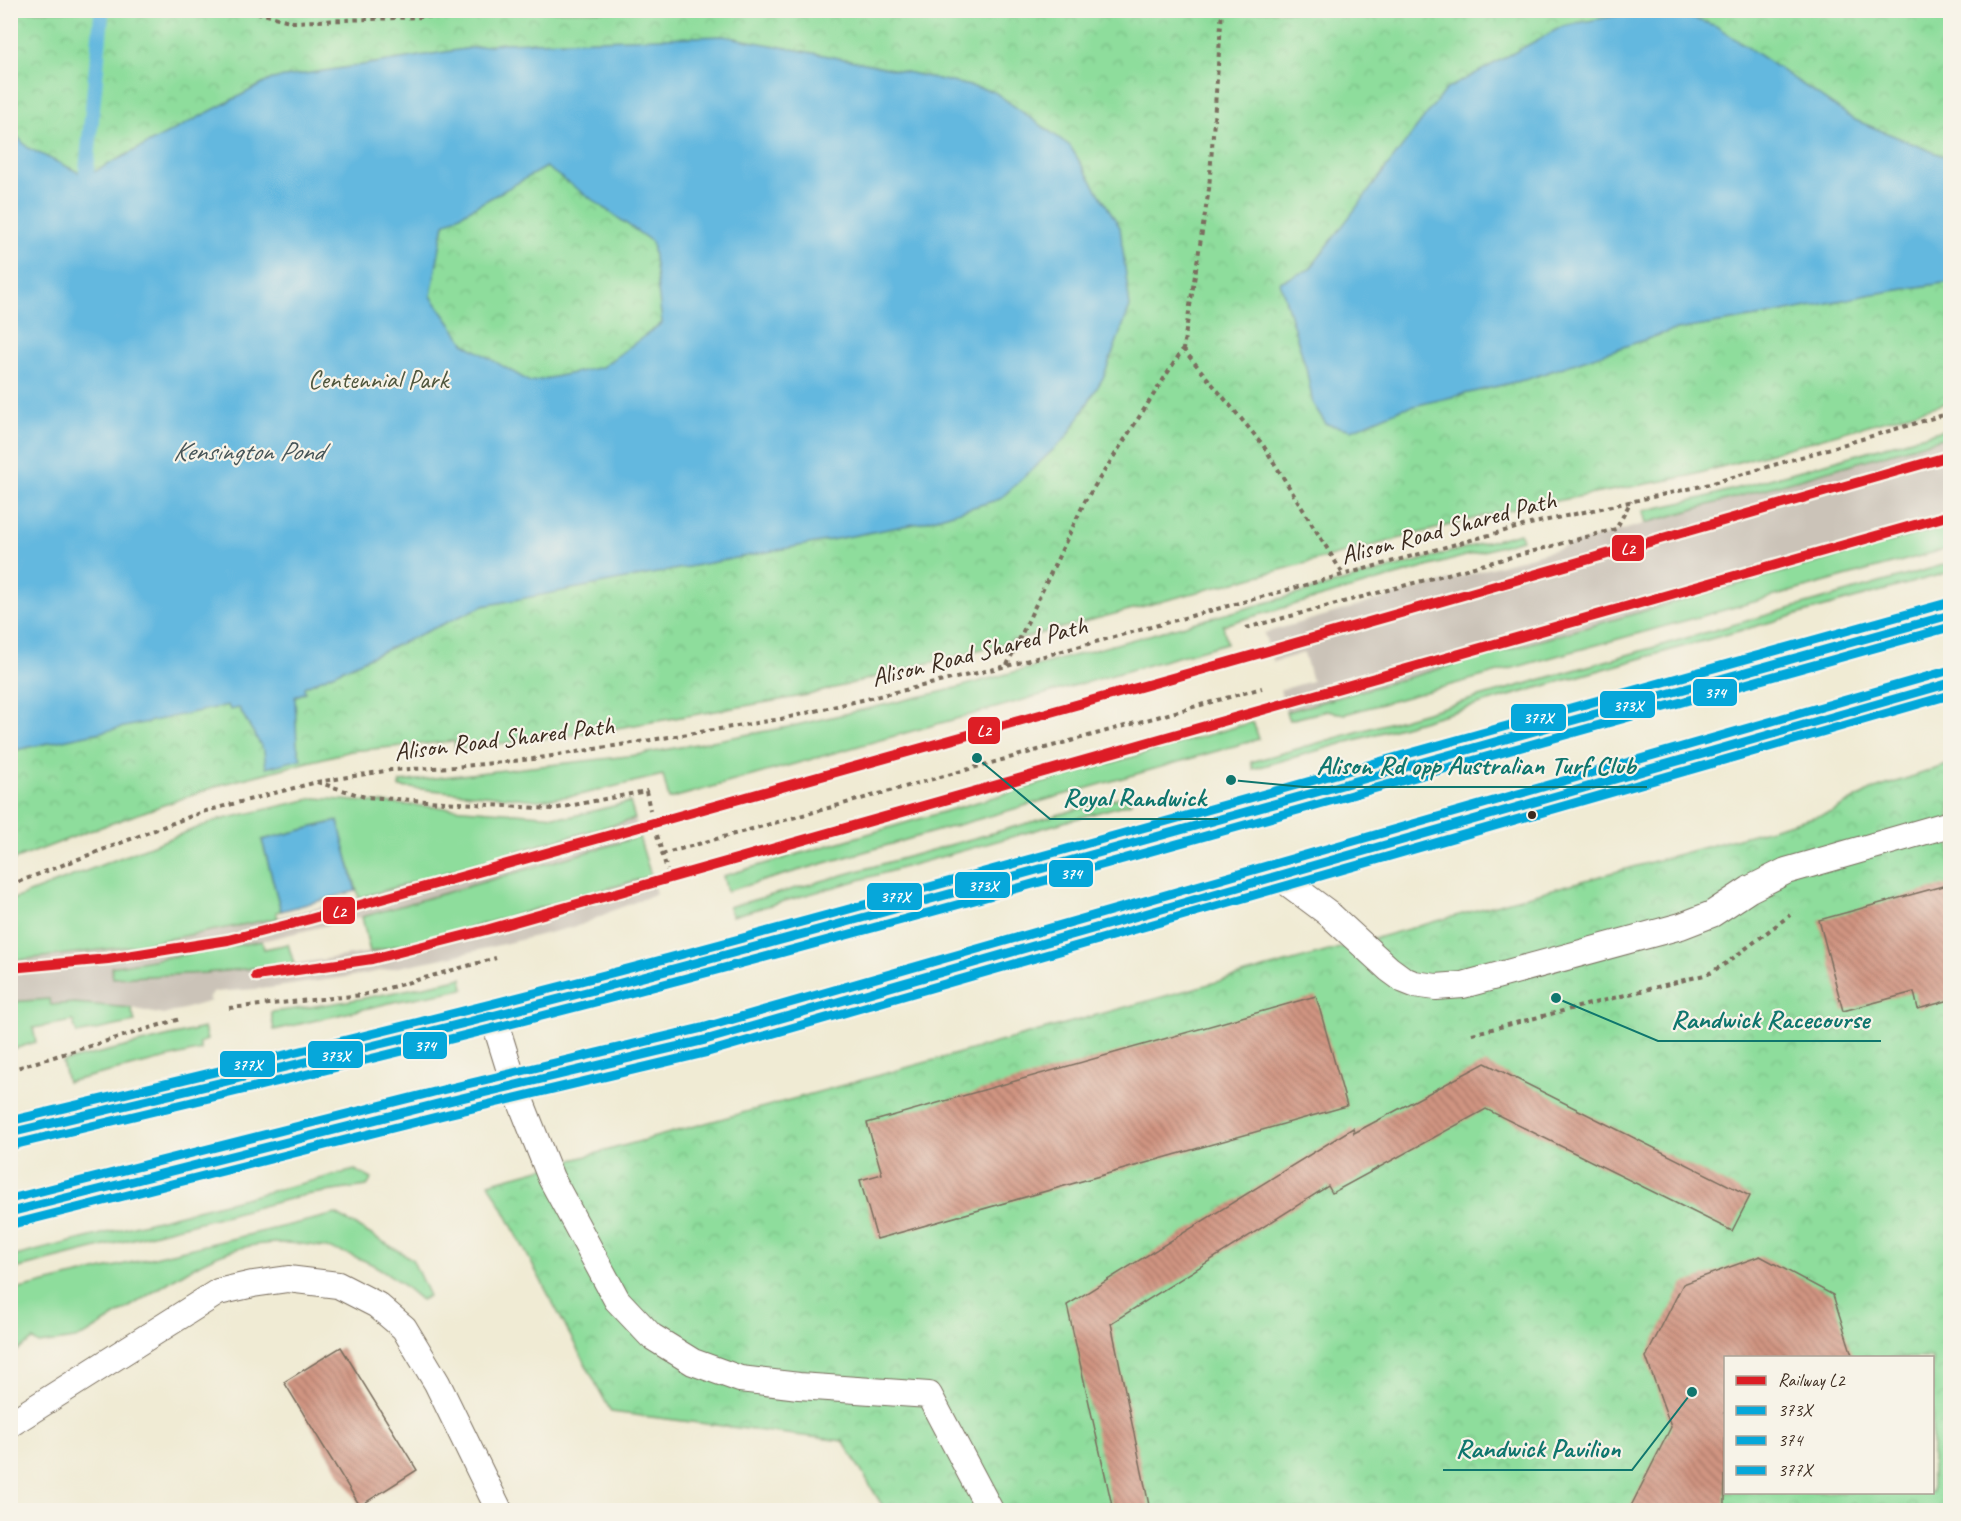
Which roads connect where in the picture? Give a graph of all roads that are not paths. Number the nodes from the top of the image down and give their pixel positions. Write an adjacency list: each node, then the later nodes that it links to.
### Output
1 (1950, 615): 5 (main road)
2 (1950, 683): 4 (main road)
3 (1950, 824): 4 (lane)
4 (1277, 875): 6 (main road)
5 (493, 1016): 6 (lane); 7 (main road)
6 (515, 1087): 8 (main road); 11 (lane)
7 (10, 1133)
8 (10, 1212)
9 (10, 1424): 10 (lane)
10 (499, 1510)
11 (990, 1510)

